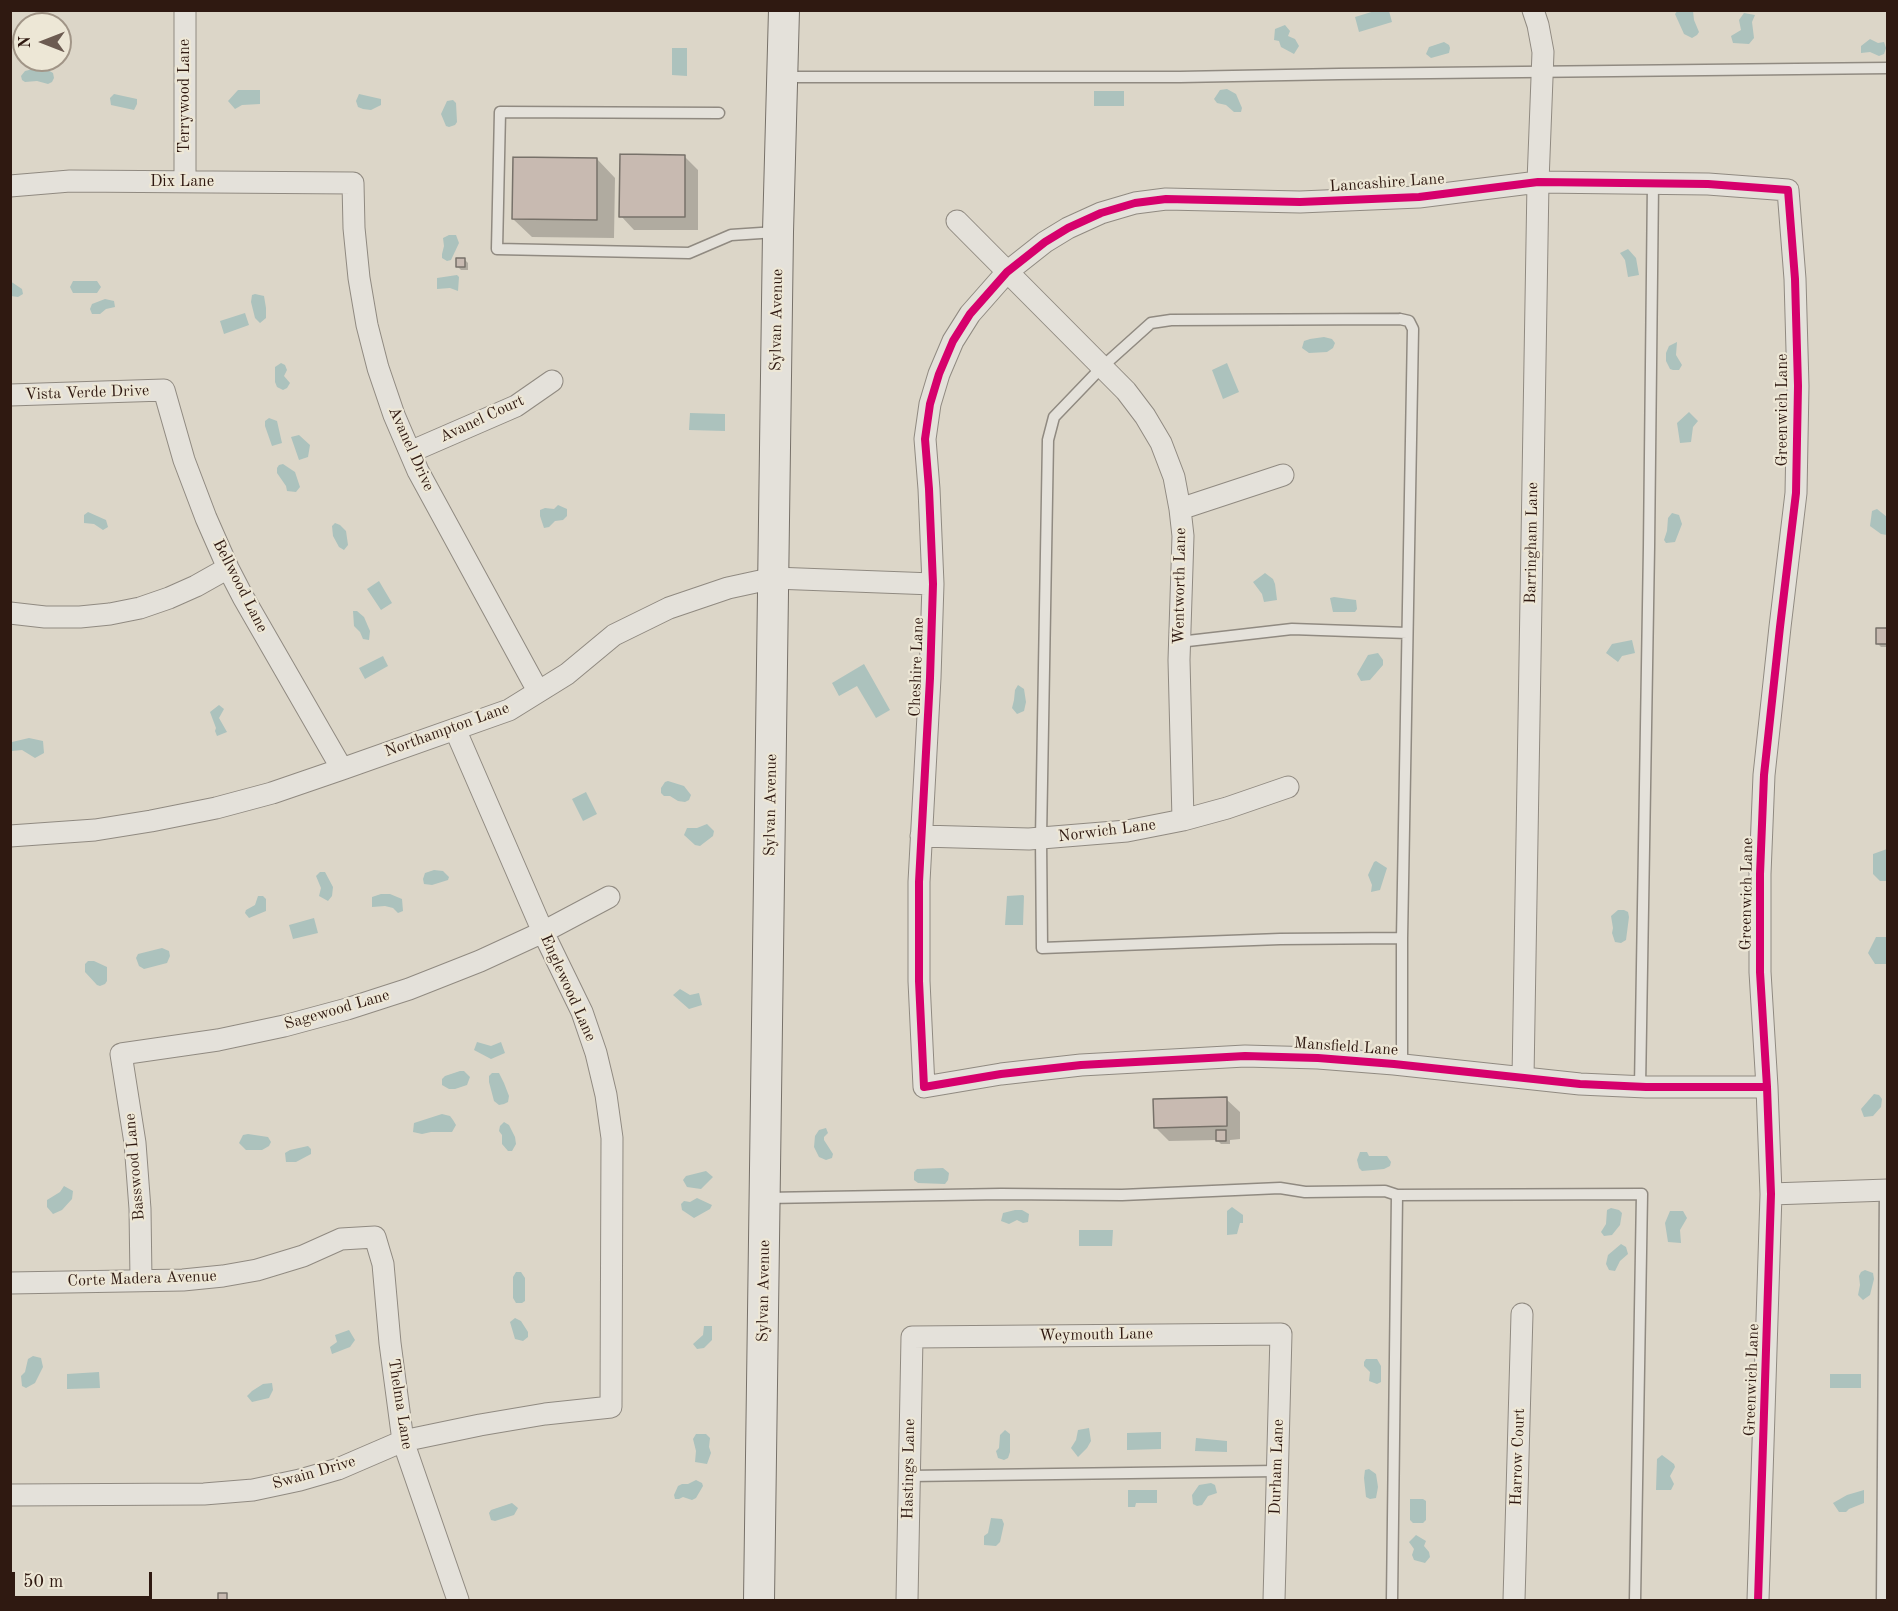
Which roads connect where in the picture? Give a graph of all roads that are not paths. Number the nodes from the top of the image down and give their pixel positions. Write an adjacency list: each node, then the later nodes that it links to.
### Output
1 (185, 10): 8 (street, Terrywood Lane)
2 (784, 10): 6 (main road, Sylvan Avenue)
3 (1533, 10): 5 (street, Barringham Lane)
4 (1887, 68): 5 (lane)
5 (1542, 71): 6 (lane); 9 (street, Barringham Lane)
6 (782, 77): 15 (main road, Sylvan Avenue)
7 (719, 113): 15 (lane)
8 (185, 182): 10 (street, Dix Lane); 12 (street, Dix Lane)
9 (1538, 182): 11 (street, Lancashire Lane); 16 (street, Lancashire Lane); 43 (street, Barringham Lane)
10 (353, 183): 21 (street, Avanel Drive)
11 (1653, 183): 13 (street, Lancashire Lane); 44 (lane)
12 (10, 186)
13 (1788, 190): 46 (street, Greenwich Lane)
14 (957, 222): 16 (street, Wentworth Lane)
15 (778, 232): 25 (main road, Sylvan Avenue)
16 (1007, 272): 17 (street, Wentworth Lane); 26 (street, Cheshire Lane)
17 (1102, 367): 23 (street, Wentworth Lane); 28 (lane); 37 (lane)
18 (552, 381): 21 (street, Avanel Court)
19 (164, 390): 20 (street, Vista Verde Drive); 24 (street, Bellwood Lane)
20 (10, 395)
21 (410, 452): 30 (street, Avanel Drive)
22 (1283, 475): 23 (street)
23 (1180, 509): 29 (street, Wentworth Lane)
24 (228, 568): 27 (street); 32 (street, Bellwood Lane)
25 (774, 578): 26 (street, Northampton Lane); 30 (street, Northampton Lane); 50 (main road, Sylvan Avenue)
26 (933, 584): 36 (street, Cheshire Lane)
27 (10, 613)
28 (1407, 633): 29 (lane); 40 (lane)
29 (1179, 642): 34 (street, Wentworth Lane)
30 (538, 691): 31 (street, Northampton Lane)
31 (455, 729): 32 (street, Northampton Lane); 39 (street, Englewood Lane)
32 (342, 769): 35 (street, Northampton Lane)
33 (1288, 787): 34 (street, Norwich Lane)
34 (1183, 820): 37 (street, Norwich Lane)
35 (10, 836)
36 (921, 836): 37 (street, Norwich Lane); 45 (street, Cheshire Lane)
37 (1041, 838): 40 (lane)
38 (609, 897): 39 (street, Sagewood Lane)
39 (543, 932): 41 (street, Sagewood Lane); 57 (street, Englewood Lane)
40 (1402, 938): 42 (lane)
41 (121, 1054): 52 (street, Basswood Lane)
42 (1402, 1065): 43 (street, Mansfield Lane); 45 (street, Mansfield Lane)
43 (1523, 1078): 44 (street, Mansfield Lane)
44 (1640, 1086): 46 (street, Mansfield Lane)
45 (924, 1087)
46 (1767, 1087): 48 (street, Greenwich Lane)
47 (1886, 1190): 48 (street); 70 (lane)
48 (1771, 1194): 69 (street, Greenwich Lane)
49 (1397, 1195): 50 (lane); 66 (lane); 68 (lane)
50 (765, 1198): 63 (main road, Sylvan Avenue)
51 (375, 1237): 52 (street, Corte Madera Avenue); 58 (street, Thelma Lane)
52 (141, 1280): 53 (street, Corte Madera Avenue)
53 (10, 1282)
54 (1522, 1314): 67 (street, Harrow Court)
55 (1281, 1334): 56 (street, Weymouth Lane); 59 (street, Durham Lane)
56 (912, 1337): 60 (street, Hastings Lane)
57 (611, 1407): 58 (street, Swain Drive)
58 (403, 1441): 61 (street, Swain Drive); 62 (street, Thelma Lane)
59 (1277, 1471): 60 (lane); 65 (street, Durham Lane)
60 (909, 1476): 64 (street, Hastings Lane)
61 (10, 1495)
62 (458, 1600)
63 (759, 1600)
64 (907, 1600)
65 (1274, 1600)
66 (1392, 1600)
67 (1514, 1600)
68 (1635, 1600)
69 (1758, 1600)
70 (1882, 1600)

